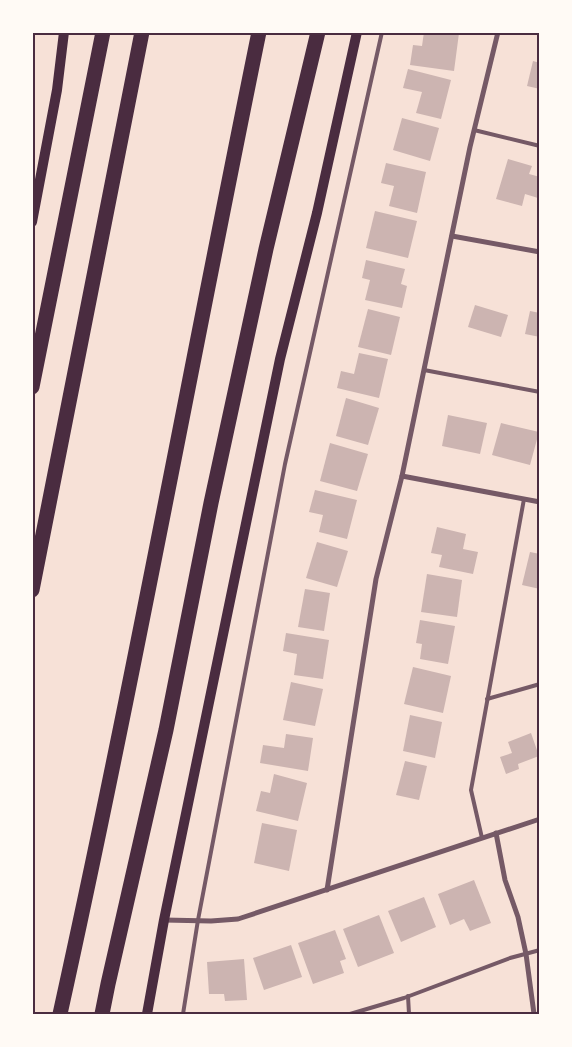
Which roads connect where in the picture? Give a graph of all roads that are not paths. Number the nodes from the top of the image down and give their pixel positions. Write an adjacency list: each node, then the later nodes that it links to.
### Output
1 (64, 32): 11 (main road)
2 (103, 32): 15 (highway)
3 (142, 32): 20 (highway)
4 (259, 32): 32 (highway)
5 (318, 32): 33 (highway)
6 (357, 32): 27 (main road)
7 (382, 32): 28 (lane)
8 (498, 32): 9 (street)
9 (474, 130): 10 (lane); 12 (street)
10 (540, 146)
11 (32, 222)
12 (452, 236): 13 (street); 14 (street)
13 (540, 252)
14 (424, 370): 16 (lane); 17 (street)
15 (32, 387)
16 (540, 392)
17 (402, 476): 18 (street); 26 (street)
18 (524, 499): 19 (street); 22 (lane)
19 (540, 502)
20 (32, 590)
21 (540, 684): 22 (lane)
22 (487, 699): 25 (lane)
23 (540, 818): 24 (street)
24 (496, 833): 25 (street); 30 (street)
25 (482, 838): 26 (street)
26 (327, 890): 28 (street)
27 (164, 920): 28 (street); 34 (main road)
28 (198, 920): 35 (lane)
29 (540, 950): 30 (lane)
30 (526, 954): 31 (lane); 38 (street)
31 (408, 996): 36 (lane); 37 (lane)
32 (60, 1014)
33 (102, 1014)
34 (148, 1014)
35 (183, 1014)
36 (350, 1014)
37 (409, 1014)
38 (534, 1014)

